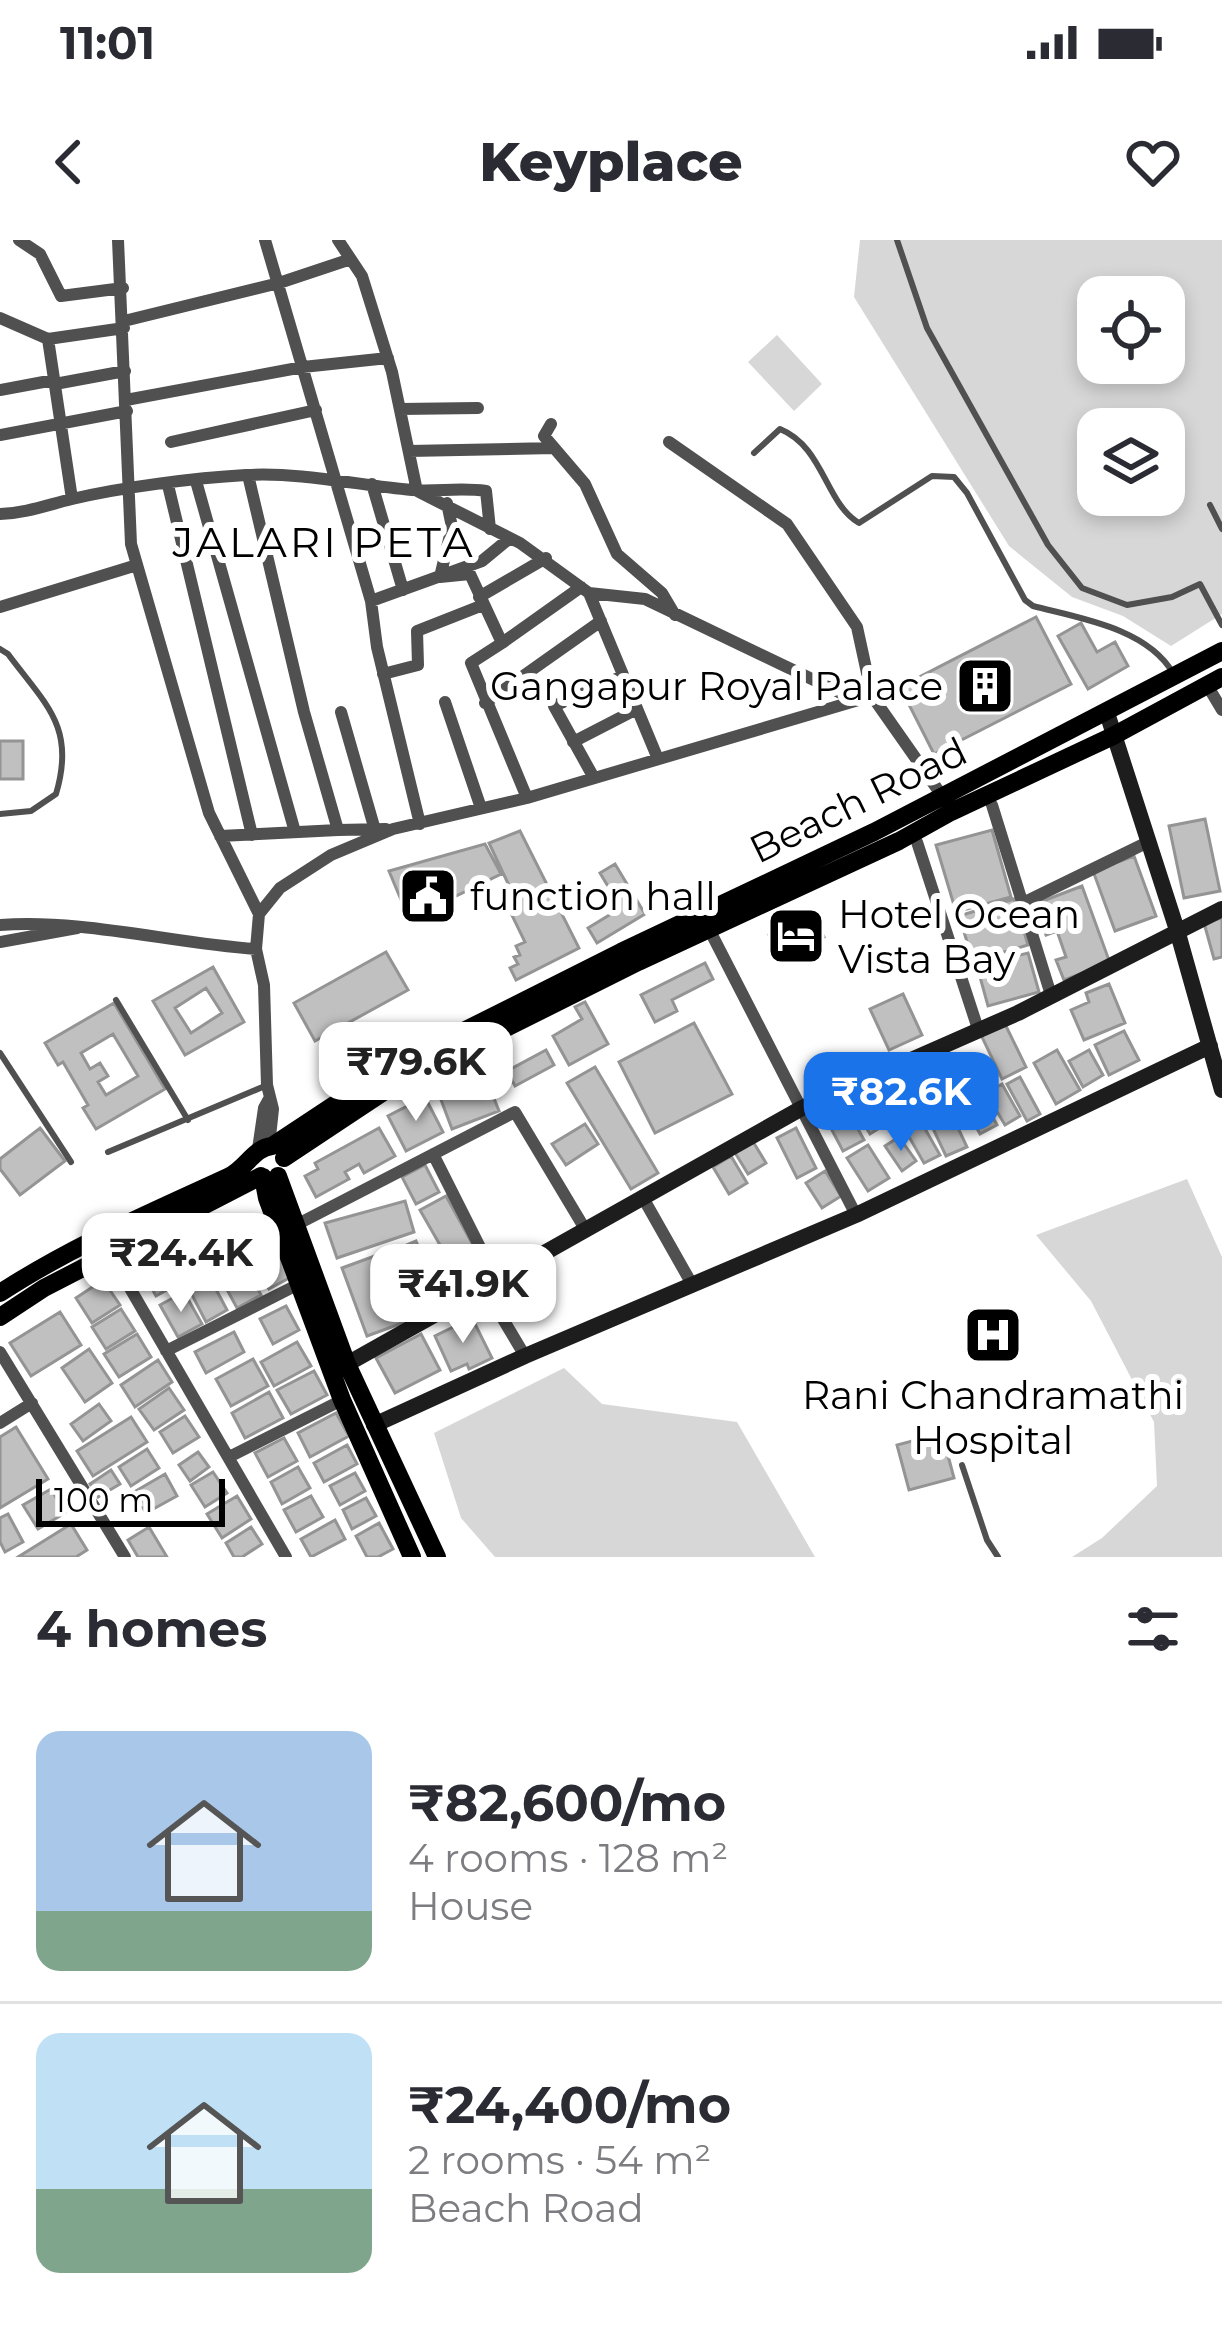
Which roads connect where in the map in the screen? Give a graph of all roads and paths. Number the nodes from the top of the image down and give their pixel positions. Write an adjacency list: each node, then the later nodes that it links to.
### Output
1 (118, 240): 8 (street)
2 (265, 240): 7 (street)
3 (338, 240): 6 (street)
4 (897, 240): 53 (lane)
5 (27, 241): 8 (street)
6 (348, 260): 7 (street); 12 (street)
7 (278, 284): 10 (street); 13 (street)
8 (123, 287): 10 (street)
9 (0, 318): 11 (street)
10 (124, 324): 11 (street); 14 (street)
11 (48, 339): 15 (street)
12 (388, 358): 13 (street); 19 (street)
13 (303, 367): 17 (street); 20 (street)
14 (125, 371): 15 (street); 17 (street)
15 (54, 382): 16 (street); 21 (street)
16 (0, 390)
17 (126, 406): 21 (street); 34 (street)
18 (478, 408): 19 (street)
19 (400, 409): 27 (street)
20 (316, 410): 24 (street); 30 (street)
21 (61, 423): 23 (street); 36 (street)
22 (551, 424): 26 (street)
23 (0, 435)
24 (172, 442)
25 (669, 442): 61 (street)
26 (554, 448): 27 (street); 51 (street)
27 (409, 451): 35 (street)
28 (754, 452): 59 (lane)
29 (248, 475): 30 (street); 31 (street); 78 (street)
30 (335, 478): 32 (street); 48 (street)
31 (196, 481): 33 (street); 81 (street)
32 (372, 484): 35 (street); 46 (street)
33 (169, 485): 34 (street); 82 (street)
34 (129, 489): 36 (street); 44 (street)
35 (417, 491): 37 (street); 40 (street)
36 (72, 499): 39 (street)
37 (447, 503): 40 (street); 45 (street)
38 (1210, 505): 41 (lane)
39 (0, 514)
40 (490, 529): 42 (street)
41 (1222, 529)
42 (510, 538): 43 (street); 45 (street)
43 (546, 558): 47 (street); 49 (street)
44 (137, 565): 50 (street); 83 (street)
45 (440, 577): 46 (street); 49 (street)
46 (403, 590): 48 (street)
47 (585, 590): 51 (street); 52 (street); 54 (street)
48 (370, 601): 57 (street)
49 (481, 601): 54 (street); 57 (street)
50 (0, 608)
51 (674, 615): 61 (street)
52 (601, 622): 58 (street); 63 (street)
53 (1222, 625)
54 (502, 643): 63 (street)
55 (0, 650): 76 (lane)
56 (1222, 651): 59 (main road, Beach Road)
57 (383, 674): 77 (street)
58 (623, 676): 64 (street); 69 (street)
59 (1174, 676): 67 (main road, Beach Road)
60 (1214, 681): 65 (street); 68 (main road, Beach Road)
61 (872, 696): 70 (street); 73 (street)
62 (445, 702): 75 (street)
63 (485, 704): 72 (street)
64 (637, 709): 69 (street); 70 (street)
65 (1222, 710)
66 (341, 712): 79 (street)
67 (1107, 713): 68 (street); 73 (main road, Beach Road)
68 (1113, 736): 73 (main road, Beach Road); 85 (street)
69 (573, 742): 71 (street)
70 (658, 759): 71 (street)
71 (594, 778): 72 (street)
72 (527, 798): 75 (street)
73 (947, 804): 91 (main road, Beach Road); 107 (main road, Beach Road)
74 (992, 805): 86 (street)
75 (481, 808): 77 (street)
76 (0, 814)
77 (420, 824): 80 (street)
78 (338, 830): 79 (street); 81 (street)
79 (375, 830): 80 (street)
80 (393, 830): 88 (street)
81 (295, 832): 82 (street)
82 (252, 835): 83 (street)
83 (220, 836): 88 (street)
84 (917, 842): 97 (street)
85 (1146, 842): 86 (street); 92 (street)
86 (1025, 902): 95 (street)
87 (1222, 909): 92 (street)
88 (259, 914): 94 (street)
89 (0, 925): 90 (street)
90 (78, 928): 93 (street); 94 (street)
91 (709, 929): 103 (street); 107 (main road, Beach Road)
92 (1177, 930): 95 (street); 98 (street)
93 (0, 943)
94 (256, 949): 102 (street)
95 (1051, 995): 97 (street)
96 (116, 1000): 104 (lane)
97 (978, 1029): 103 (street)
98 (1216, 1044): 101 (street); 110 (street)
99 (0, 1053): 100 (lane)
100 (4, 1068): 108 (lane)
101 (1222, 1090)
102 (268, 1092): 104 (lane); 107 (street)
103 (802, 1108): 109 (street); 110 (street)
104 (188, 1120): 105 (lane)
105 (108, 1153)
106 (433, 1154): 111 (street); 112 (street); 115 (street)
107 (267, 1161): 111 (main road); 113 (main road, Beach Road); 114 (main road); 117 (main road, Beach Road)
108 (71, 1162)
109 (642, 1196): 112 (street); 116 (street)
110 (856, 1215): 116 (street)
111 (296, 1225): 122 (main road)
112 (585, 1229): 115 (street)
113 (109, 1252): 118 (main road, Beach Road); 119 (street)
114 (298, 1284): 119 (street); 123 (main road)
115 (491, 1285): 121 (street); 122 (street)
116 (693, 1286): 121 (street)
117 (0, 1293)
118 (0, 1318)
119 (166, 1351): 127 (street)
120 (0, 1352): 124 (street)
121 (525, 1356): 126 (street)
122 (347, 1364): 126 (main road)
123 (342, 1400): 127 (street); 129 (main road)
124 (32, 1403): 125 (street); 130 (street)
125 (0, 1423)
126 (374, 1425): 129 (main road)
127 (230, 1457): 131 (street)
128 (962, 1466): 132 (lane)
129 (425, 1555)
130 (125, 1557)
131 (286, 1557)
132 (998, 1557)

